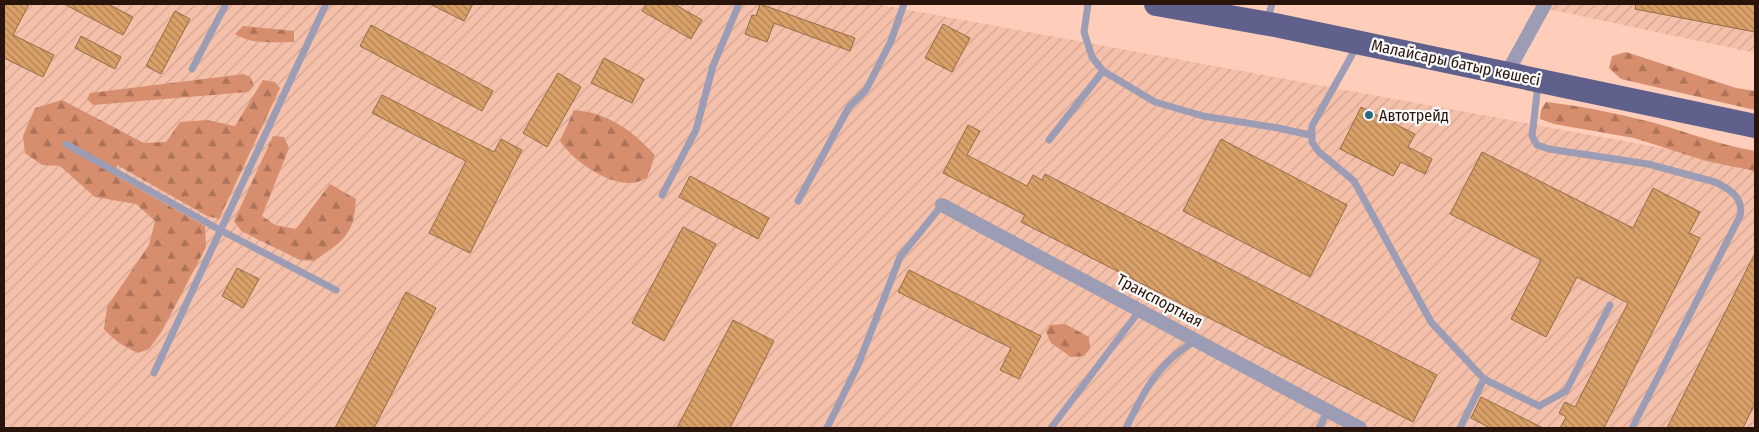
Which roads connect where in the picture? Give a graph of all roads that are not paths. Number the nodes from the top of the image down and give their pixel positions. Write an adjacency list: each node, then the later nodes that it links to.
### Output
1 (226, 4): 10 (lane)
2 (326, 4): 21 (lane)
3 (739, 4): 18 (lane)
4 (904, 4): 19 (lane)
5 (1088, 4): 11 (lane)
6 (1156, 4): 8 (highway, Малайсары батыр көшесі)
7 (1545, 4): 12 (street)
8 (1269, 14): 9 (highway, Малайсары батыр көшесі)
9 (1359, 42): 12 (highway, Малайсары батыр көшесі); 15 (lane)
10 (192, 69)
11 (1103, 71): 15 (lane); 16 (lane)
12 (1507, 73): 13 (highway, Малайсары батыр көшесі)
13 (1538, 80): 14 (highway, Малайсары батыр көшесі); 35 (lane)
14 (1755, 126)
15 (1310, 135): 27 (lane)
16 (1049, 140)
17 (66, 144): 21 (lane)
18 (662, 195)
19 (798, 201)
20 (942, 204): 24 (street, Транспортная); 29 (lane)
21 (220, 230): 22 (lane); 26 (lane)
22 (336, 290)
23 (1610, 306): 27 (lane)
24 (1140, 310): 25 (street, Транспортная); 30 (lane)
25 (1197, 340): 28 (street, Транспортная); 31 (lane)
26 (154, 373)
27 (1484, 379): 34 (lane)
28 (1328, 410): 32 (lane); 33 (street, Транспортная)
29 (827, 428)
30 (1051, 428)
31 (1126, 428)
32 (1319, 428)
33 (1360, 428)
34 (1460, 428)
35 (1632, 428)

